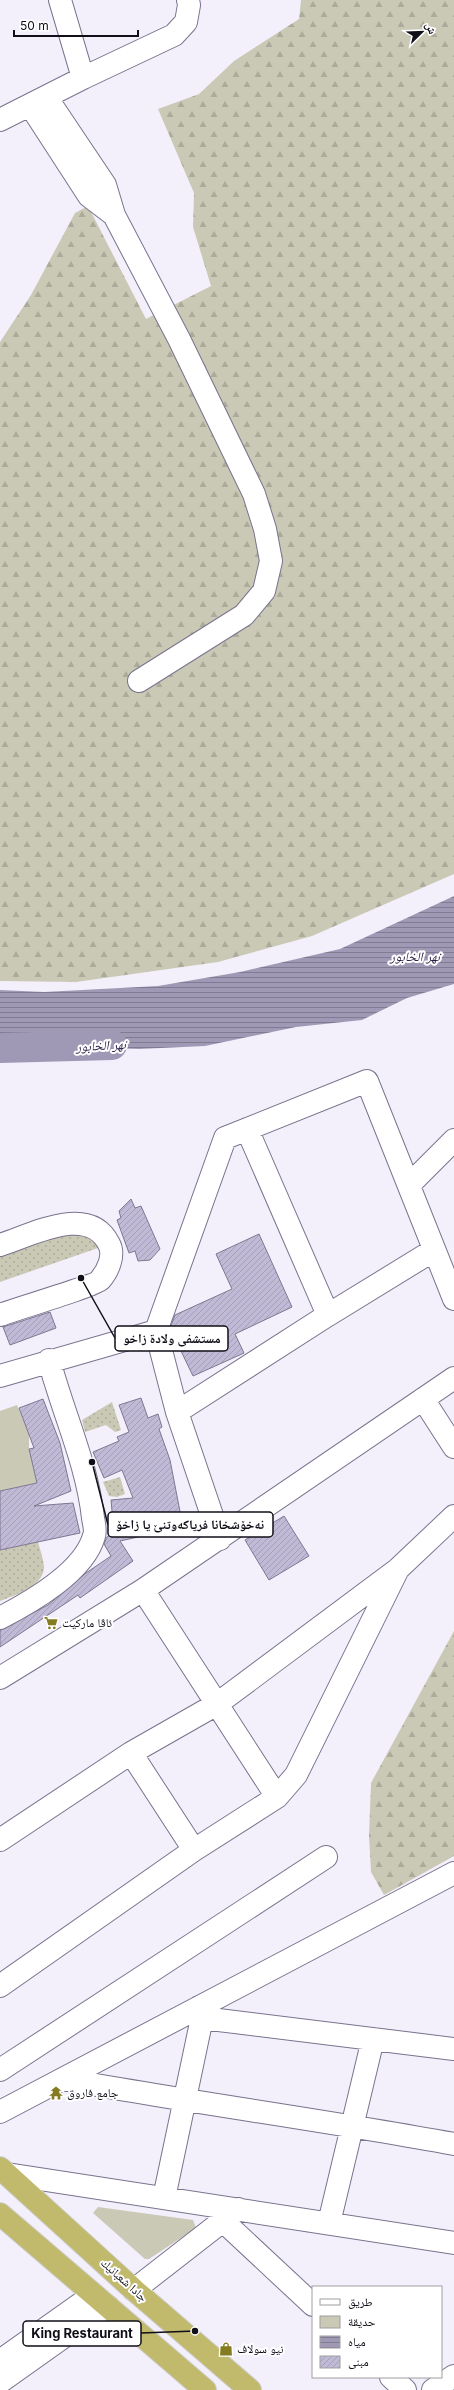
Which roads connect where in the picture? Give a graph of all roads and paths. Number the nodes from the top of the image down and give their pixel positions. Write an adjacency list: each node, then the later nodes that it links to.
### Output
1 (60, 0): 3 (street)
2 (188, 0): 3 (street)
3 (82, 78): 4 (street)
4 (38, 101): 5 (street); 6 (street)
5 (0, 120)
6 (139, 681)
7 (247, 1129): 9 (street); 14 (street); 15 (street)
8 (454, 1140): 9 (street)
9 (408, 1185): 11 (street)
10 (0, 1245): 13 (street)
11 (434, 1250): 12 (street); 14 (street)
12 (454, 1299)
13 (0, 1315)
14 (328, 1315): 20 (street)
15 (156, 1331): 16 (street); 20 (street)
16 (49, 1360): 17 (street); 26 (street)
17 (0, 1376)
18 (454, 1378): 19 (street)
19 (423, 1399): 21 (street); 23 (street)
20 (177, 1412): 23 (street)
21 (454, 1448)
22 (454, 1516): 24 (street)
23 (220, 1539): 25 (street)
24 (398, 1569): 28 (street); 30 (street)
25 (143, 1590): 27 (street); 28 (street)
26 (0, 1618)
27 (0, 1678)
28 (217, 1704): 29 (street); 30 (street)
29 (131, 1753): 31 (street); 32 (street)
30 (277, 1797): 32 (street)
31 (0, 1840)
32 (194, 1850): 35 (street)
33 (326, 1857): 39 (street)
34 (454, 1873): 36 (street)
35 (0, 1986)
36 (200, 2012): 37 (street); 40 (street); 41 (street)
37 (373, 2038): 38 (street); 43 (street)
38 (454, 2049)
39 (0, 2070)
40 (63, 2079): 41 (street); 42 (street)
41 (184, 2102): 43 (street); 46 (street)
42 (0, 2112)
43 (351, 2125): 44 (street); 49 (street)
44 (454, 2144)
45 (3, 2171): 46 (street); 51 (highway, جادا شعبانيك)
46 (164, 2198): 48 (street)
47 (0, 2214): 52 (highway)
48 (230, 2215): 49 (street); 51 (street); 53 (street)
49 (329, 2224): 50 (street)
50 (454, 2243)
51 (134, 2290): 59 (highway, جادا شعبانيك)
52 (100, 2300): 54 (street); 57 (street); 58 (highway)
53 (312, 2304)
54 (0, 2361)
55 (454, 2376): 61 (street)
56 (392, 2378): 60 (street)
57 (0, 2382)
58 (198, 2388)
59 (250, 2390)
60 (405, 2390)
61 (433, 2390)

